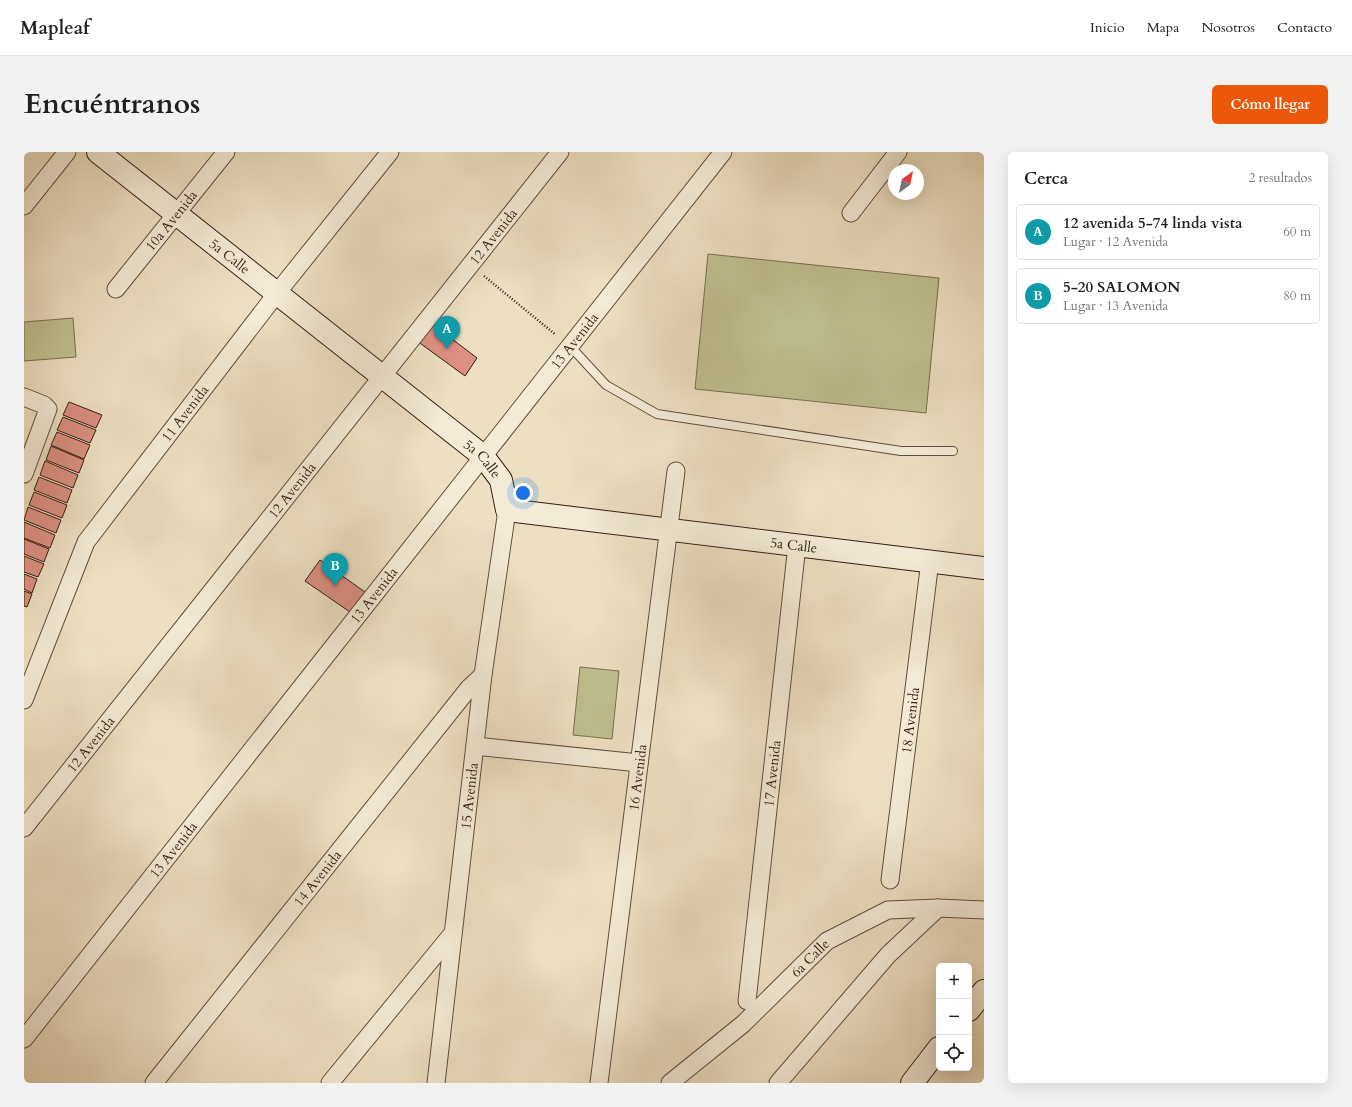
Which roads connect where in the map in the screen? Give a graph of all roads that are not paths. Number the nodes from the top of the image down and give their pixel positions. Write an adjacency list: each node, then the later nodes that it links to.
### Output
1 (66, 152): 8 (street)
2 (98, 152): 10 (street, 5a Calle)
3 (226, 152): 10 (street, 10a Avenida)
4 (390, 152): 12 (street, 11 Avenida)
5 (560, 152): 14 (street, 12 Avenida)
6 (723, 152): 13 (street, 13 Avenida)
7 (898, 152): 9 (street)
8 (24, 206)
9 (851, 213)
10 (176, 214): 11 (street, 10a Avenida); 12 (street, 5a Calle)
11 (116, 289)
12 (277, 293): 14 (street, 5a Calle); 26 (street, 11 Avenida)
13 (570, 346): 16 (lane); 17 (street, 13 Avenida)
14 (381, 376): 17 (street, 5a Calle); 29 (street, 12 Avenida)
15 (24, 397): 19 (street)
16 (952, 451)
17 (483, 456): 20 (street, 5a Calle); 37 (street, 13 Avenida)
18 (676, 471): 21 (street, 16 Avenida)
19 (24, 474)
20 (507, 510): 21 (street, 5a Calle); 25 (street, 15 Avenida)
21 (668, 530): 22 (street, 5a Calle); 28 (street, 16 Avenida)
22 (797, 545): 23 (street, 5a Calle); 35 (street, 17 Avenida)
23 (930, 561): 24 (street, 5a Calle); 30 (street, 18 Avenida)
24 (984, 568)
25 (483, 675): 27 (street, 15 Avenida); 39 (street, 14 Avenida)
26 (24, 700)
27 (475, 746): 28 (street); 33 (street, 15 Avenida)
28 (639, 763): 42 (street, 16 Avenida)
29 (24, 828)
30 (890, 880)
31 (938, 908): 32 (street, 6a Calle); 43 (street, 6a Calle); 44 (street)
32 (984, 910)
33 (453, 933): 40 (street); 41 (street, 15 Avenida)
34 (984, 991): 36 (street)
35 (747, 1001)
36 (972, 1006)
37 (24, 1039)
38 (936, 1052): 45 (street)
39 (154, 1083)
40 (330, 1083)
41 (436, 1083)
42 (599, 1083)
43 (670, 1083)
44 (778, 1083)
45 (912, 1083)

